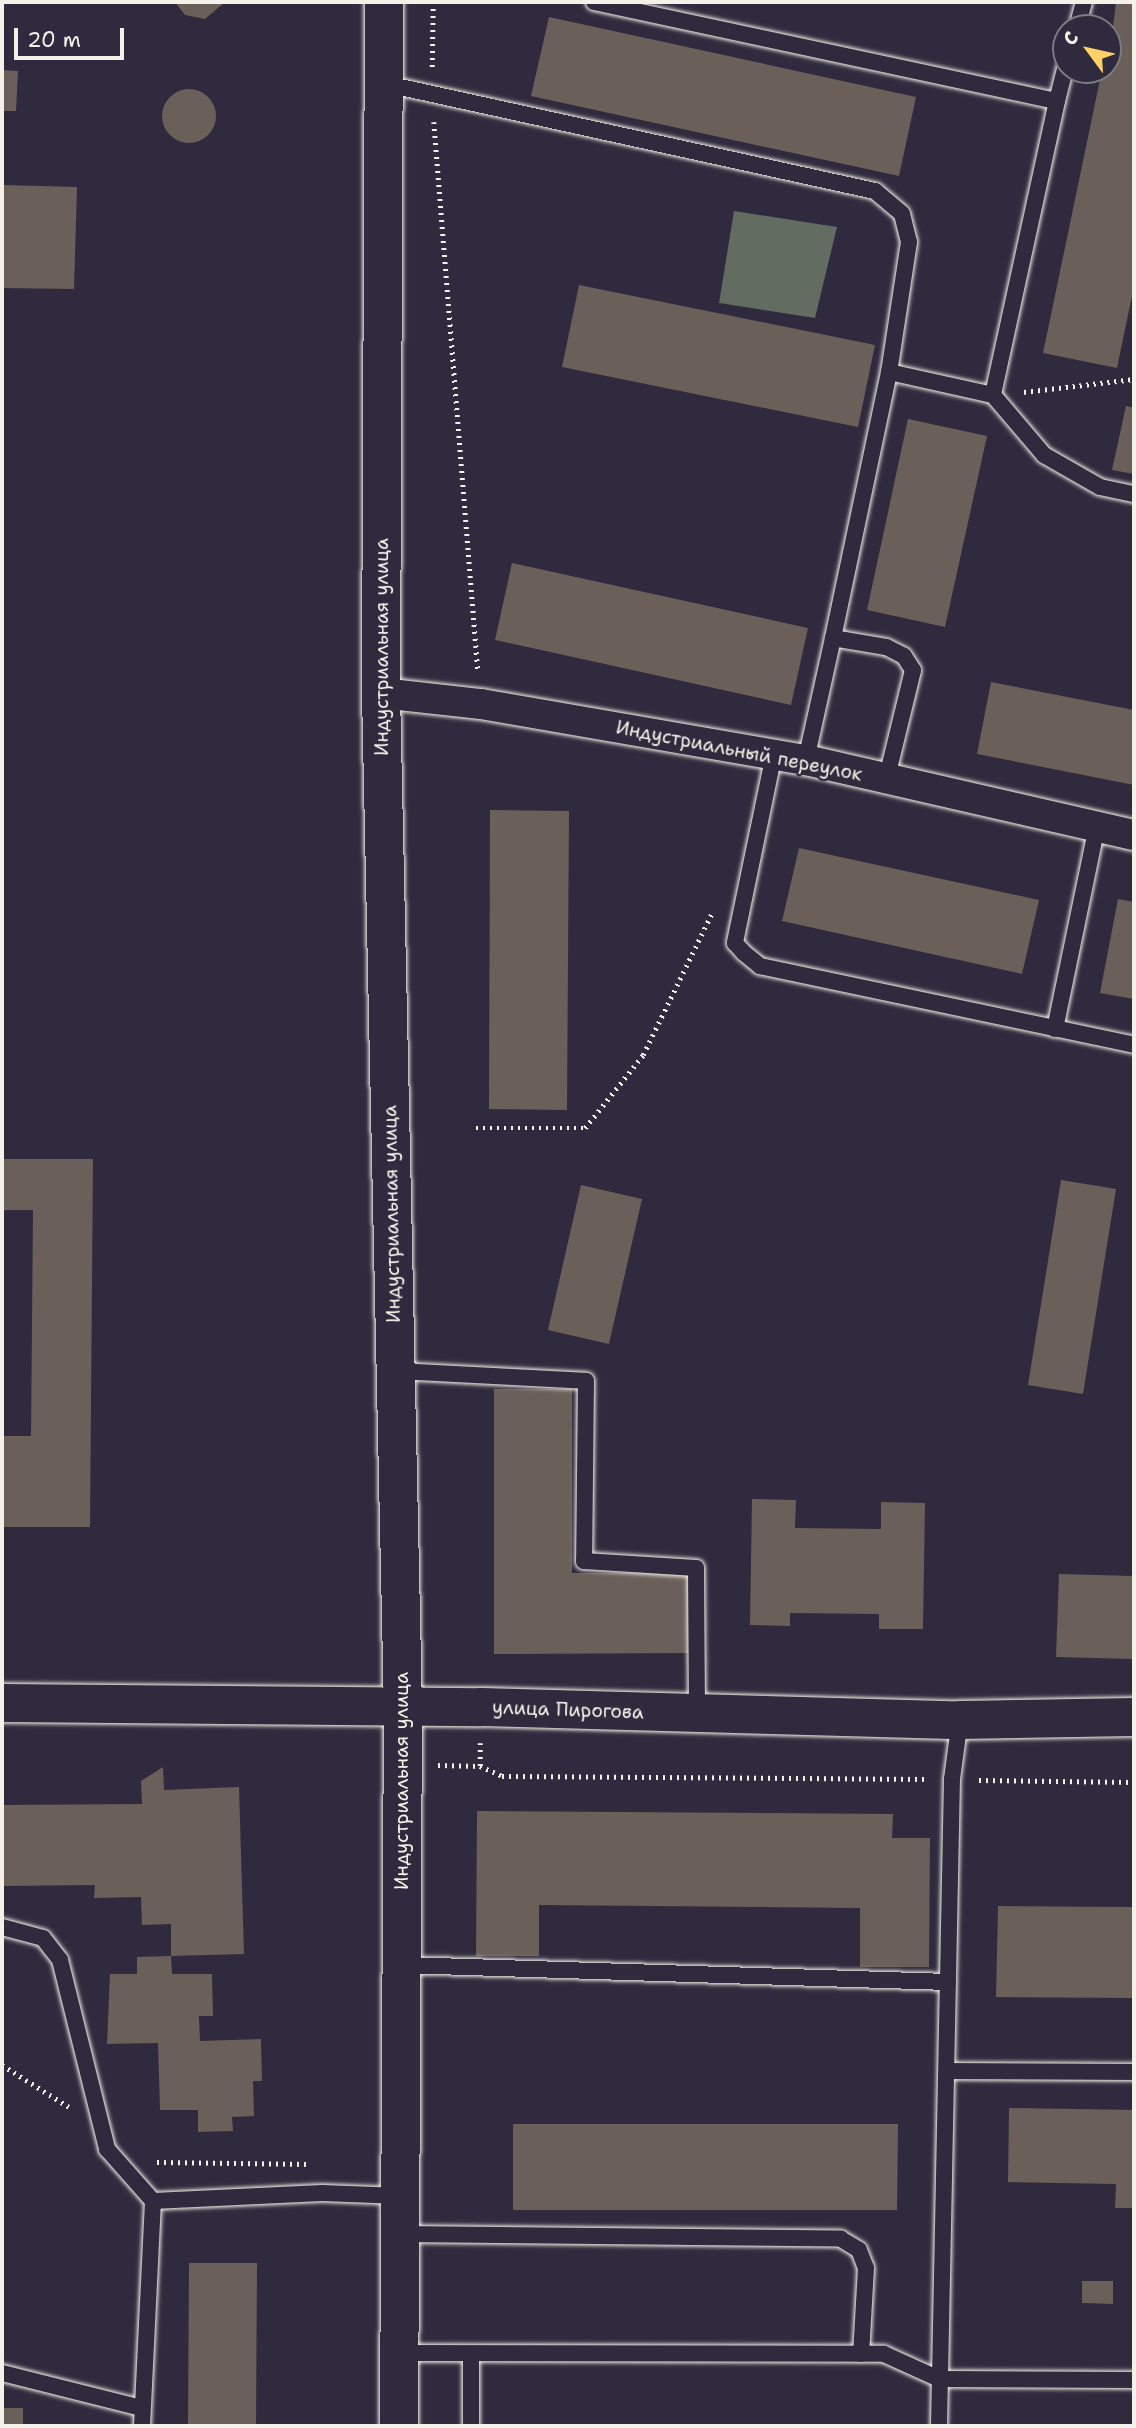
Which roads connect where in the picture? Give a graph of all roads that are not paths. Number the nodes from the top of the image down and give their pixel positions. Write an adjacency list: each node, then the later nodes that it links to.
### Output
1 (384, 2): 3 (street, Индустриальная улица)
2 (595, 2): 5 (lane)
3 (381, 82): 6 (lane); 10 (street, Индустриальная улица)
4 (1061, 84): 5 (lane)
5 (1056, 101): 7 (lane)
6 (889, 372): 7 (lane); 9 (lane)
7 (993, 395): 8 (lane)
8 (1134, 494)
9 (833, 638): 12 (lane); 13 (lane)
10 (381, 693): 11 (street, Индустриальный переулок); 18 (street, Индустриальная улица)
11 (774, 754): 12 (street, Индустриальный переулок); 16 (lane)
12 (806, 760): 13 (street, Индустриальный переулок)
13 (886, 781): 14 (street, Индустриальный переулок)
14 (1097, 827): 15 (street, Индустриальный переулок); 16 (lane)
15 (1134, 835)
16 (1055, 1029): 17 (lane)
17 (1134, 1045)
18 (396, 1371): 20 (street, Индустриальная улица); 21 (lane)
19 (2, 1703): 20 (street, улица Пирогова)
20 (403, 1708): 21 (street, улица Пирогова); 25 (street, Индустриальная улица)
21 (697, 1714): 23 (street, улица Пирогова)
22 (1134, 1717): 23 (street, улица Пирогова)
23 (960, 1720): 26 (lane)
24 (2, 1927): 30 (lane)
25 (402, 1965): 26 (lane); 29 (street, Индустриальная улица)
26 (948, 1982): 27 (lane)
27 (948, 2071): 28 (lane); 36 (lane)
28 (1134, 2072)
29 (401, 2196): 30 (lane); 31 (street, Индустриальная улица)
30 (153, 2201): 38 (lane)
31 (400, 2234): 32 (street, Индустриальная улица); 33 (lane)
32 (400, 2353): 34 (lane); 40 (street, Индустриальная улица)
33 (861, 2354): 34 (lane); 36 (lane)
34 (471, 2357): 41 (lane)
35 (2, 2373): 38 (lane)
36 (939, 2379): 37 (lane); 42 (lane)
37 (1134, 2380)
38 (141, 2408): 39 (lane)
39 (142, 2426)
40 (399, 2426)
41 (471, 2426)
42 (939, 2426)

